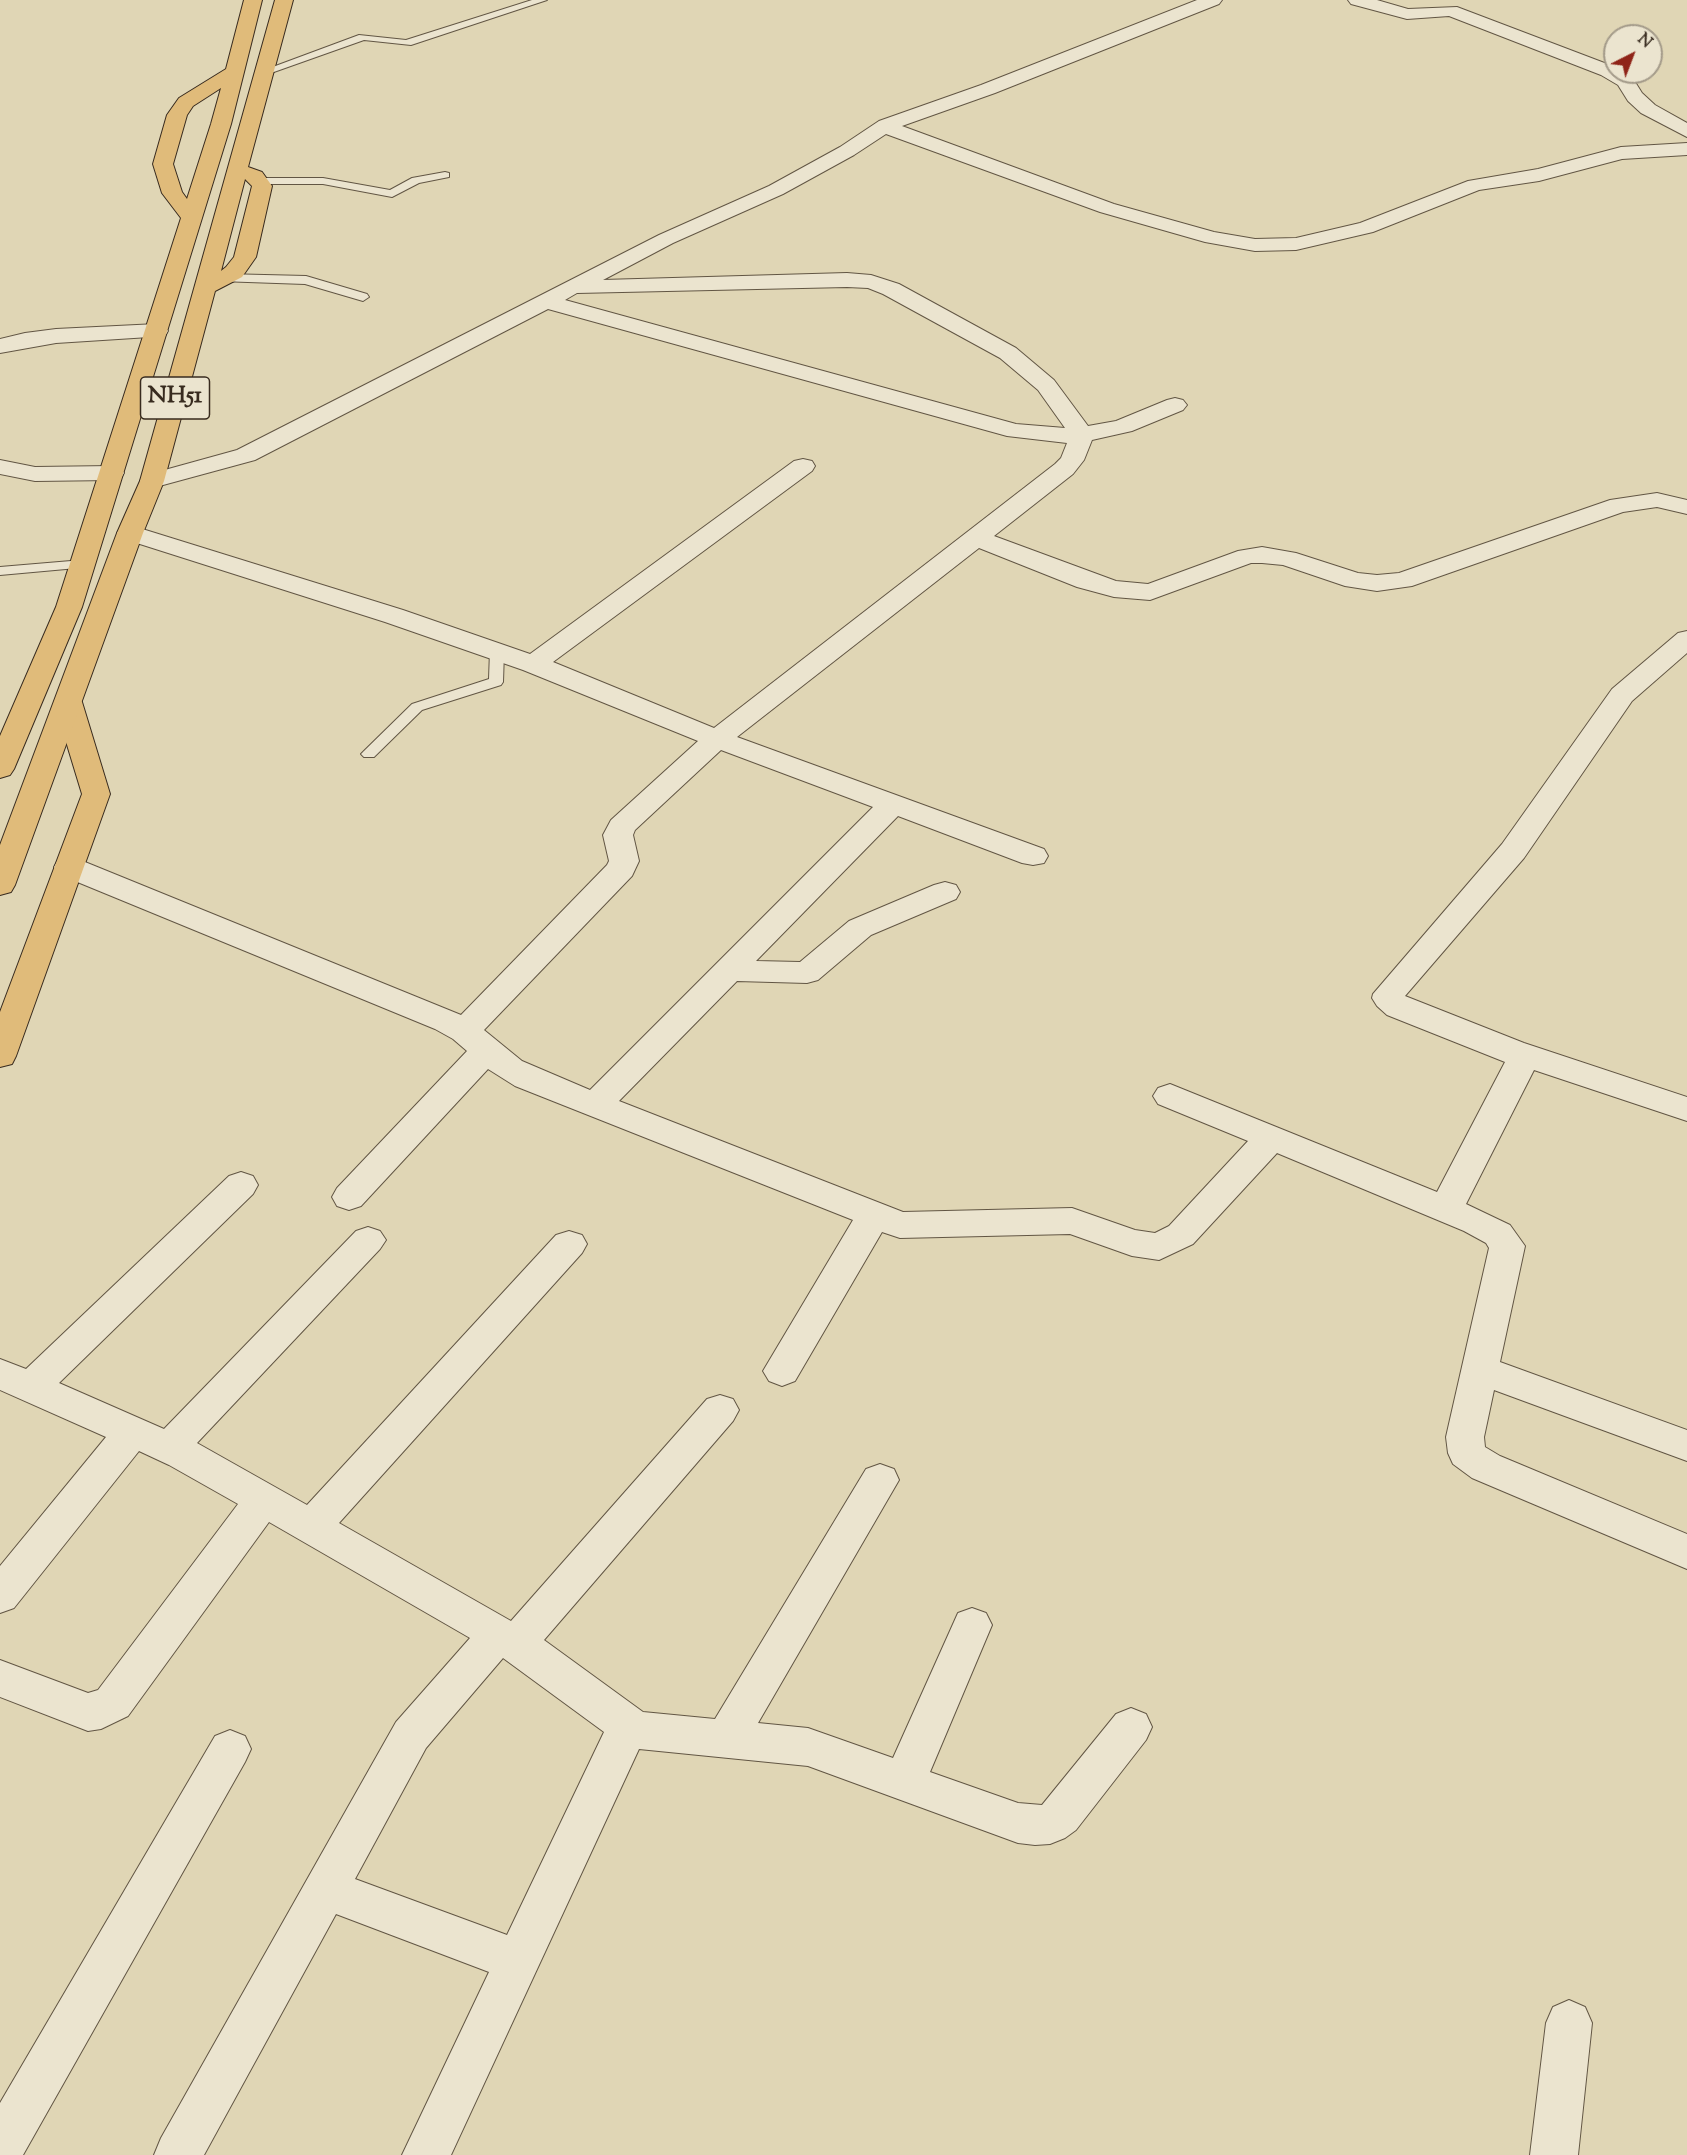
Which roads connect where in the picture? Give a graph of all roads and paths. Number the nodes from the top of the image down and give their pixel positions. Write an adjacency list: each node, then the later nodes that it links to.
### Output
1 (254, 0): 6 (main road, NH51)
2 (284, 0): 7 (main road, NH51)
3 (542, 0): 7 (lane)
4 (1213, 0): 8 (street)
5 (1357, 0): 9 (street)
6 (235, 71): 13 (main road, NH51); 13 (main road)
7 (267, 71): 10 (main road, NH51)
8 (884, 126): 9 (street); 15 (street)
9 (1686, 146)
10 (239, 171): 12 (main road); 14 (main road, NH51)
11 (445, 175): 12 (lane)
12 (261, 181): 14 (main road)
13 (192, 218): 18 (main road, NH51)
14 (215, 283): 16 (lane); 25 (main road, NH51)
15 (573, 287): 17 (street); 21 (street)
16 (363, 297)
17 (545, 302): 21 (street); 25 (street)
18 (157, 330): 19 (street); 24 (main road, NH51)
19 (0, 346)
20 (1175, 405): 21 (street)
21 (1082, 435): 28 (street)
22 (803, 466): 33 (street)
23 (0, 468): 24 (street)
24 (112, 472): 29 (main road, NH51)
25 (152, 481): 27 (main road, NH51)
26 (1687, 507): 28 (street)
27 (130, 533): 32 (street); 35 (main road, NH51)
28 (976, 538): 37 (street)
29 (83, 564): 30 (lane); 34 (main road, NH51)
30 (0, 571)
31 (1687, 639): 47 (street)
32 (497, 651): 33 (street); 38 (lane)
33 (533, 664): 37 (street)
34 (29, 702): 36 (main road); 39 (main road, NH51)
35 (68, 702): 42 (main road); 43 (main road, NH51)
36 (0, 731)
37 (717, 739): 40 (street); 46 (street)
38 (369, 754)
39 (0, 769)
40 (893, 804): 41 (street); 45 (street)
41 (1033, 856)
42 (69, 867): 46 (street); 48 (main road)
43 (0, 885)
44 (945, 892): 45 (street)
45 (729, 970): 50 (street)
46 (476, 1040): 50 (street); 54 (street)
47 (1514, 1052): 51 (street); 55 (street)
48 (0, 1056)
49 (1170, 1096): 52 (street)
50 (595, 1105): 56 (street)
51 (1687, 1108)
52 (1271, 1138): 55 (street); 56 (street)
53 (241, 1185): 61 (street)
54 (350, 1197)
55 (1444, 1210): 59 (street)
56 (874, 1215): 60 (street)
57 (368, 1240): 65 (street)
58 (569, 1244): 68 (street)
59 (1480, 1370): 64 (street); 69 (street)
60 (782, 1371)
61 (15, 1381): 63 (street)
62 (720, 1410): 72 (street)
63 (132, 1432): 65 (street); 70 (street)
64 (1687, 1446)
65 (169, 1448): 67 (street)
66 (880, 1480): 76 (street)
67 (263, 1500): 68 (street); 73 (street)
68 (310, 1527): 72 (street)
69 (1687, 1552)
70 (0, 1596)
71 (972, 1625): 78 (street)
72 (507, 1640): 75 (street); 79 (street)
73 (0, 1678)
74 (1131, 1726): 78 (street)
75 (628, 1727): 76 (street); 80 (street)
76 (726, 1739): 78 (street)
77 (230, 1749): 82 (street)
78 (904, 1782)
79 (326, 1889): 80 (street); 83 (street)
80 (518, 1961): 84 (street)
81 (1569, 2023): 85 (street)
82 (0, 2149)
83 (178, 2155)
84 (426, 2155)
85 (1554, 2155)

